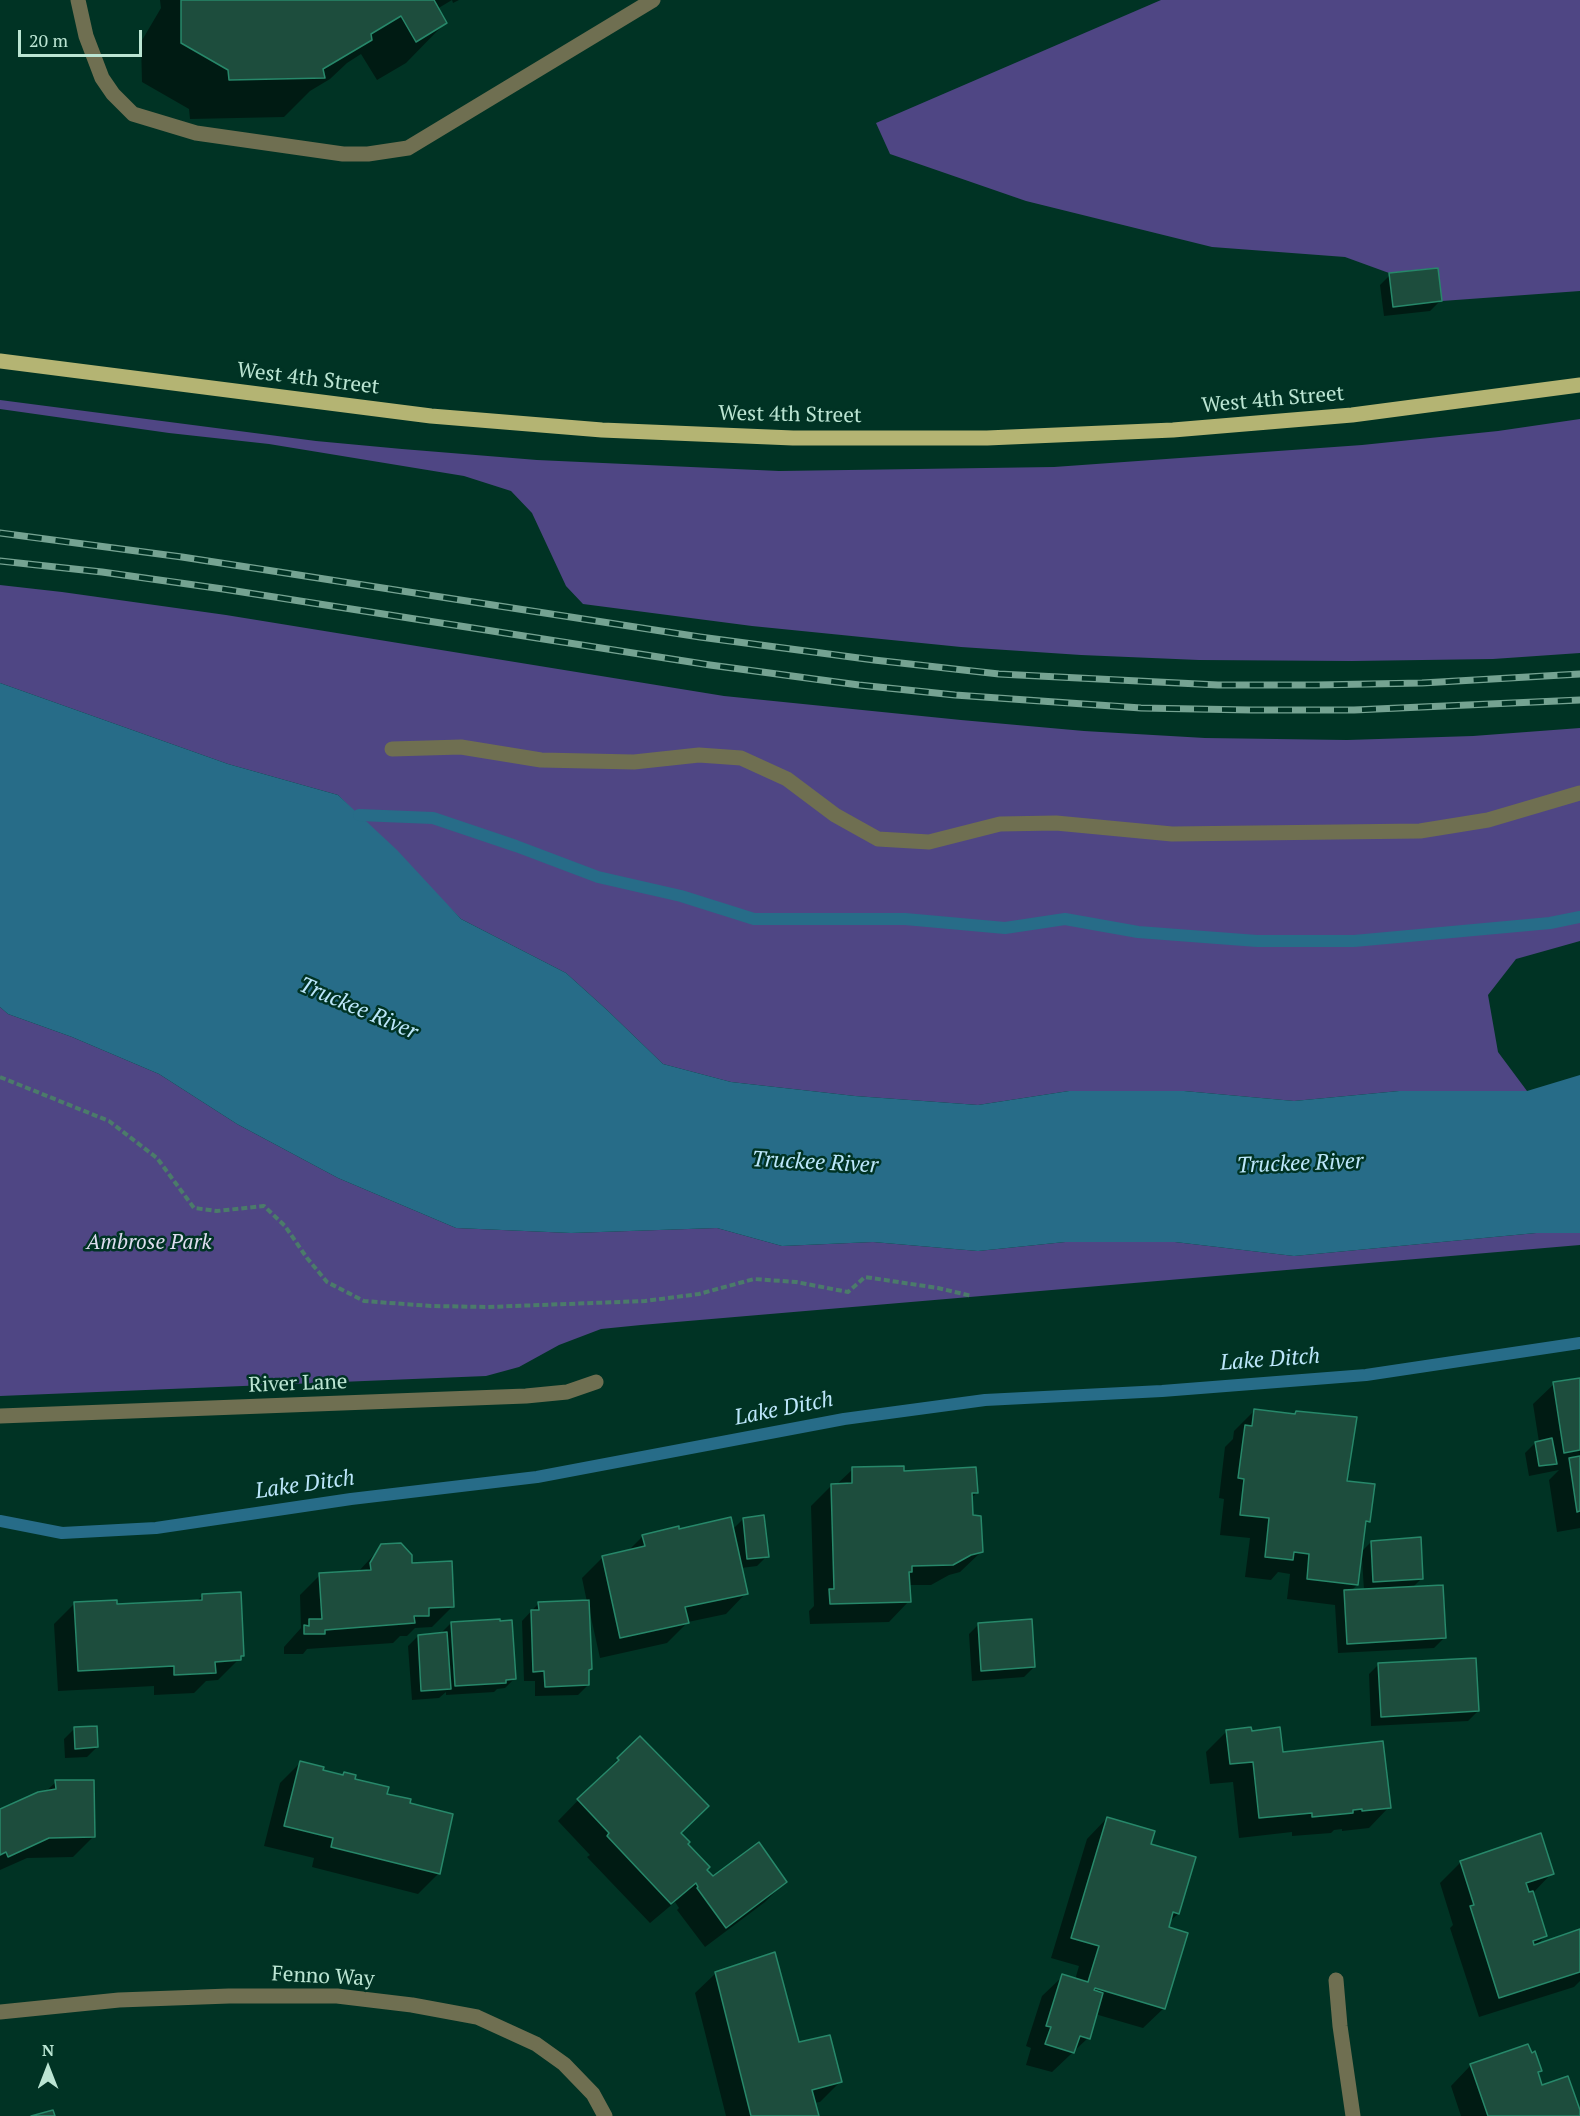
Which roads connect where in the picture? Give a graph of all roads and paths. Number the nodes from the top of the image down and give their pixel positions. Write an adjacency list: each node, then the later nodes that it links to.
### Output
1 (78, 0): 2 (street)
2 (653, 0)
3 (0, 361): 4 (main road, West 4th Street)
4 (1580, 385)
5 (392, 749): 6 (street)
6 (1580, 793)
7 (0, 1077): 8 (path)
8 (972, 1296)
9 (596, 1382): 10 (street, River Lane)
10 (0, 1416)
11 (1336, 1980): 14 (street)
12 (0, 2012): 13 (street, Fenno Way)
13 (605, 2116)
14 (1353, 2116)

